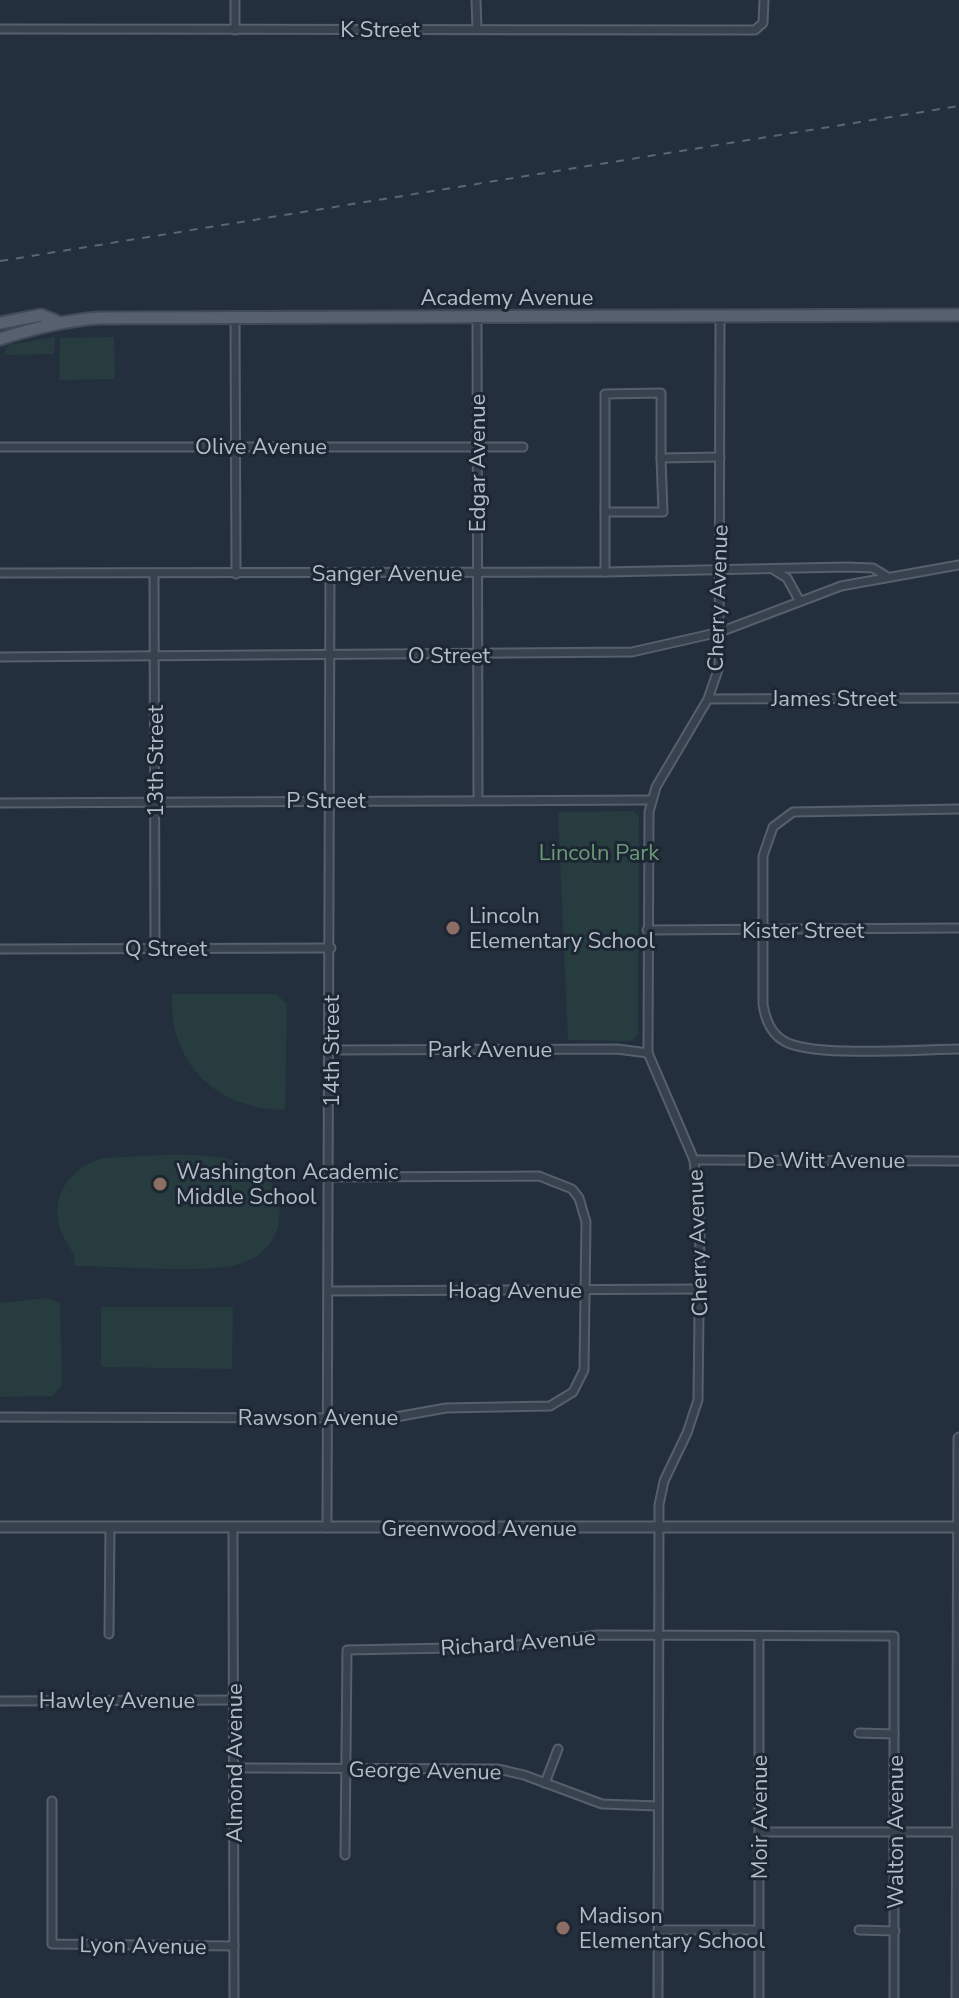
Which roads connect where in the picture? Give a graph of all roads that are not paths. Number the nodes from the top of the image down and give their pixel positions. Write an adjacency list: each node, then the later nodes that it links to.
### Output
1 (235, 0): 6 (street)
2 (476, 0): 5 (street)
3 (764, 0): 5 (street, K Street)
4 (0, 29): 6 (street, K Street)
5 (477, 29): 6 (street, K Street)
6 (235, 30)
7 (959, 315): 8 (main road, Academy Avenue)
8 (720, 316): 10 (main road, Academy Avenue); 18 (street, Cherry Avenue)
9 (235, 317): 10 (main road, Academy Avenue); 11 (main road, Academy Avenue); 14 (street)
10 (477, 317): 15 (street, Edgar Avenue)
11 (56, 321): 12 (main road, Academy Avenue); 13 (main road, Academy Avenue)
12 (0, 323)
13 (0, 339)
14 (235, 446): 15 (street, Olive Avenue); 16 (street, Olive Avenue); 29 (street)
15 (477, 446): 17 (street, Olive Avenue); 24 (street, Edgar Avenue)
16 (0, 447)
17 (523, 447)
18 (720, 457): 19 (street); 22 (street, Cherry Avenue)
19 (661, 458): 20 (street); 20 (street)
20 (605, 512): 25 (street)
21 (959, 565): 30 (street, Sanger Avenue)
22 (720, 570): 23 (street, Sanger Avenue); 25 (street, Sanger Avenue); 32 (street, Cherry Avenue)
23 (774, 570): 30 (street, Sanger Avenue); 31 (street)
24 (478, 572): 25 (street, Sanger Avenue); 27 (street, Sanger Avenue); 35 (street, Edgar Avenue)
25 (605, 572)
26 (0, 573): 28 (street, Sanger Avenue)
27 (330, 573): 29 (street, Sanger Avenue); 33 (street, 14th Street)
28 (154, 574): 29 (street, Sanger Avenue); 34 (street, 13th Street)
29 (236, 574)
30 (886, 576): 31 (street, O Street)
31 (799, 600): 32 (street, O Street)
32 (720, 632): 35 (street, O Street); 38 (street, Cherry Avenue)
33 (330, 654): 34 (street, O Street); 35 (street, O Street); 39 (street, 14th Street)
34 (155, 655): 36 (street, O Street); 42 (street, 13th Street)
35 (478, 655): 40 (street, Edgar Avenue)
36 (0, 657)
37 (959, 698): 38 (street, James Street)
38 (708, 699): 41 (street, Cherry Avenue)
39 (331, 800): 40 (street, P Street); 42 (street, P Street); 49 (street, 14th Street)
40 (478, 800): 41 (street, P Street)
41 (651, 800): 46 (street, Cherry Avenue)
42 (155, 802): 43 (street, P Street); 48 (street, 13th Street)
43 (0, 803)
44 (959, 809): 47 (street)
45 (959, 928): 47 (street, Kister Street)
46 (647, 930): 47 (street, Kister Street); 53 (street, Cherry Avenue)
47 (763, 930): 51 (street)
48 (155, 948): 49 (street, Q Street); 50 (street, Q Street)
49 (331, 948): 52 (street, 14th Street)
50 (0, 949)
51 (959, 1049)
52 (331, 1050): 53 (street, Park Avenue); 56 (street, 14th Street)
53 (648, 1053): 54 (street, Cherry Avenue)
54 (694, 1160): 55 (street, De Witt Avenue); 57 (street, Cherry Avenue)
55 (959, 1161)
56 (330, 1177): 58 (street); 59 (street, 14th Street)
57 (701, 1289): 58 (street, Hoag Avenue); 68 (street, Cherry Avenue)
58 (585, 1290): 59 (street, Hoag Avenue); 61 (street, Rawson Avenue)
59 (330, 1291): 61 (street, 14th Street)
60 (0, 1417): 61 (street, Rawson Avenue)
61 (329, 1418): 67 (street, 14th Street)
62 (959, 1438): 64 (street)
63 (0, 1527): 65 (street, Greenwood Avenue)
64 (959, 1527): 68 (street, Greenwood Avenue); 75 (street)
65 (110, 1528): 66 (street, Greenwood Avenue); 69 (street)
66 (233, 1528): 67 (street, Greenwood Avenue); 73 (street, Almond Avenue)
67 (327, 1528): 68 (street, Greenwood Avenue)
68 (659, 1529): 70 (street, Cherry Avenue)
69 (109, 1634)
70 (659, 1635): 71 (street, Richard Avenue); 80 (street, Richard Avenue); 83 (street, Cherry Avenue)
71 (759, 1636): 72 (street, Richard Avenue); 84 (street, Moir Avenue)
72 (894, 1636): 77 (street, Walton Avenue)
73 (233, 1700): 74 (street, Hawley Avenue); 79 (street, Almond Avenue)
74 (0, 1701)
75 (959, 1721): 86 (street)
76 (859, 1733): 77 (street, Walton Avenue)
77 (894, 1734): 85 (street, Walton Avenue)
78 (558, 1749): 81 (street)
79 (234, 1768): 80 (street, George Avenue); 92 (street, Almond Avenue)
80 (345, 1769): 81 (street, George Avenue); 87 (street, Richard Avenue)
81 (545, 1783): 83 (street, George Avenue)
82 (52, 1801): 92 (street, Lyon Avenue)
83 (658, 1806): 88 (street, Cherry Avenue)
84 (759, 1832): 85 (street); 89 (street, Moir Avenue)
85 (894, 1832): 86 (street); 91 (street, Walton Avenue)
86 (956, 1832): 97 (street)
87 (345, 1855)
88 (659, 1930): 89 (street); 94 (street, Cherry Avenue)
89 (759, 1930): 95 (street, Moir Avenue)
90 (859, 1930): 91 (street, Walton Avenue)
91 (895, 1931): 96 (street, Walton Avenue)
92 (234, 1946): 93 (street, Almond Avenue)
93 (234, 1998)
94 (658, 1998)
95 (759, 1998)
96 (894, 1998)
97 (957, 1998)

